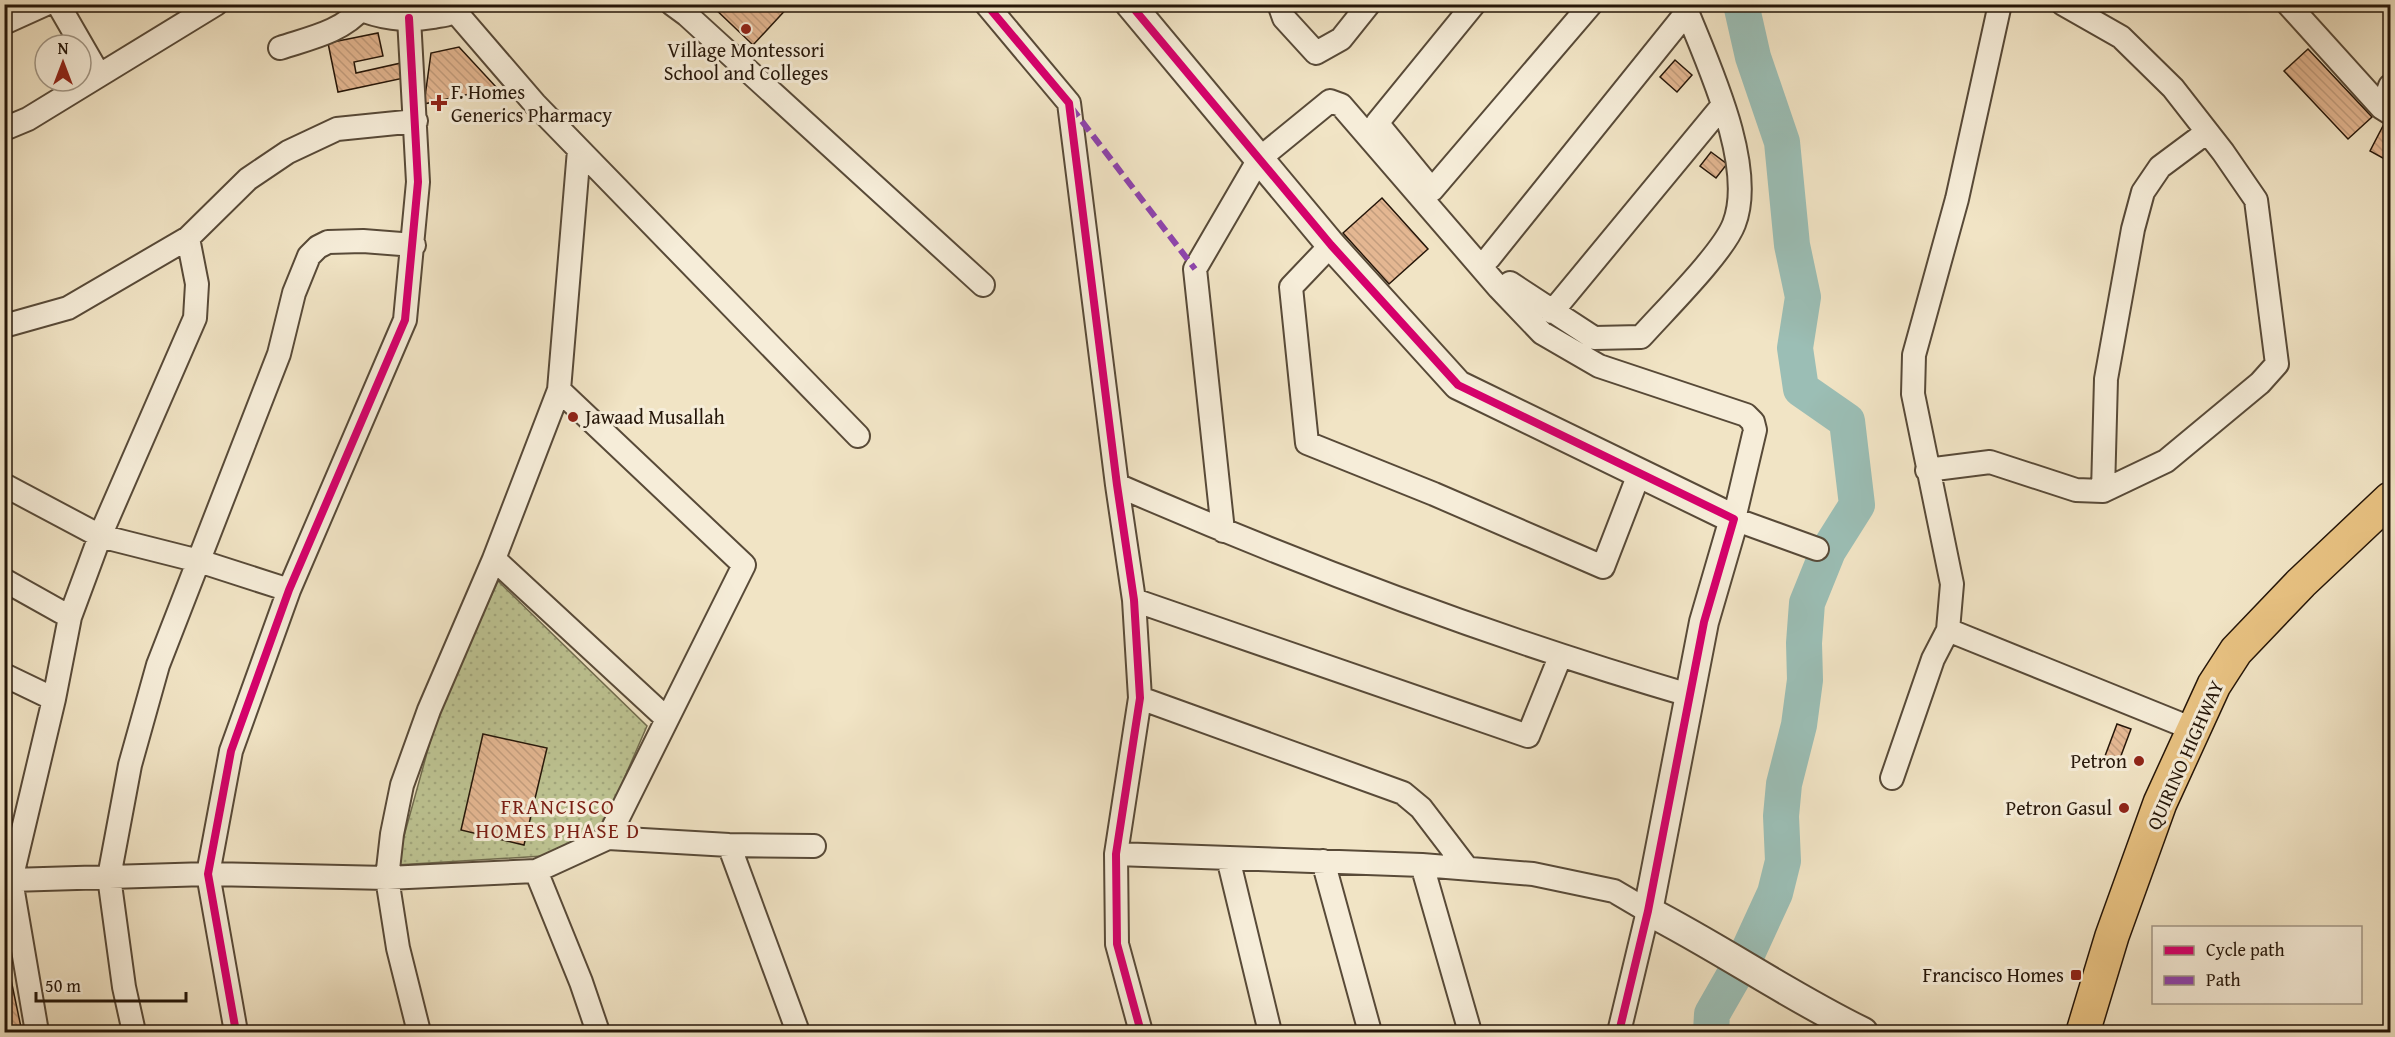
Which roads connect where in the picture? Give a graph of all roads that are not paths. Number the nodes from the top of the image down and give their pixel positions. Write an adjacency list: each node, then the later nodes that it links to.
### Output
1 (46, 4): 18 (street)
2 (58, 4): 20 (street)
3 (216, 4): 20 (street)
4 (672, 4): 34 (street)
5 (986, 4): 42 (street)
6 (1131, 4): 28 (street)
7 (1279, 4): 8 (street)
8 (1369, 4)
9 (1474, 4): 29 (street)
10 (1591, 4): 29 (street)
11 (2000, 4): 39 (street)
12 (2062, 4): 26 (street)
13 (2288, 4): 23 (street)
14 (358, 6): 17 (street); 19 (street)
15 (457, 7): 17 (street); 27 (street)
16 (1686, 8): 22 (street); 33 (street)
17 (409, 18): 24 (street)
18 (4, 23)
19 (280, 48)
20 (99, 75): 25 (street)
21 (2391, 86): 23 (street)
22 (1723, 105): 35 (street); 35 (street)
23 (2386, 111)
24 (416, 121): 30 (street); 31 (street)
25 (4, 129)
26 (2207, 132): 43 (street); 43 (street)
27 (579, 150): 37 (street); 38 (street)
28 (1259, 159): 32 (street); 45 (street); 46 (street)
29 (1432, 190): 33 (street)
30 (188, 238): 36 (street); 47 (street)
31 (414, 245): 50 (street); 52 (street)
32 (1331, 245): 40 (street); 40 (street)
33 (1489, 258): 35 (street)
34 (983, 285)
35 (1552, 312)
36 (4, 326)
37 (559, 390): 49 (street); 61 (street)
38 (858, 435)
39 (1927, 470): 43 (street); 55 (street)
40 (1639, 474): 45 (street)
41 (4, 484): 47 (street)
42 (1117, 485): 46 (street); 53 (street)
43 (2103, 491)
44 (2391, 500): 62 (main road, QUIRINO HIGHWAY)
45 (1734, 519): 48 (street); 58 (street)
46 (1223, 531): 56 (street)
47 (100, 536): 50 (street); 54 (street)
48 (1817, 549)
49 (494, 559): 61 (street); 75 (street)
50 (199, 561): 52 (street); 74 (street)
51 (4, 580): 54 (street)
52 (289, 590): 73 (street)
53 (1134, 600): 56 (street); 59 (street)
54 (70, 617): 60 (street)
55 (1948, 630): 62 (street); 63 (street)
56 (1560, 657): 58 (street)
57 (4, 675): 60 (street)
58 (1689, 695): 77 (street)
59 (1140, 698): 67 (street); 71 (street)
60 (54, 699): 76 (street)
61 (666, 718): 64 (street)
62 (2193, 729): 90 (main road, QUIRINO HIGHWAY)
63 (1892, 777)
64 (608, 838): 65 (street); 72 (street)
65 (729, 845): 66 (street); 83 (street)
66 (814, 846)
67 (1116, 854): 68 (street); 84 (street)
68 (1228, 858): 69 (street); 85 (street)
69 (1323, 861): 70 (street); 86 (street)
70 (1422, 864): 71 (street); 87 (street)
71 (1466, 867): 77 (street)
72 (536, 871): 75 (street); 82 (street)
73 (208, 874): 74 (street); 75 (street); 80 (street)
74 (109, 877): 76 (street); 79 (street)
75 (387, 878): 81 (street)
76 (8, 879): 78 (street)
77 (1648, 911): 88 (street); 89 (street)
78 (37, 1032)
79 (134, 1032)
80 (236, 1032)
81 (419, 1032)
82 (598, 1032)
83 (798, 1032)
84 (1141, 1032)
85 (1270, 1032)
86 (1370, 1032)
87 (1470, 1032)
88 (1619, 1032)
89 (1863, 1032)
90 (2083, 1032)

